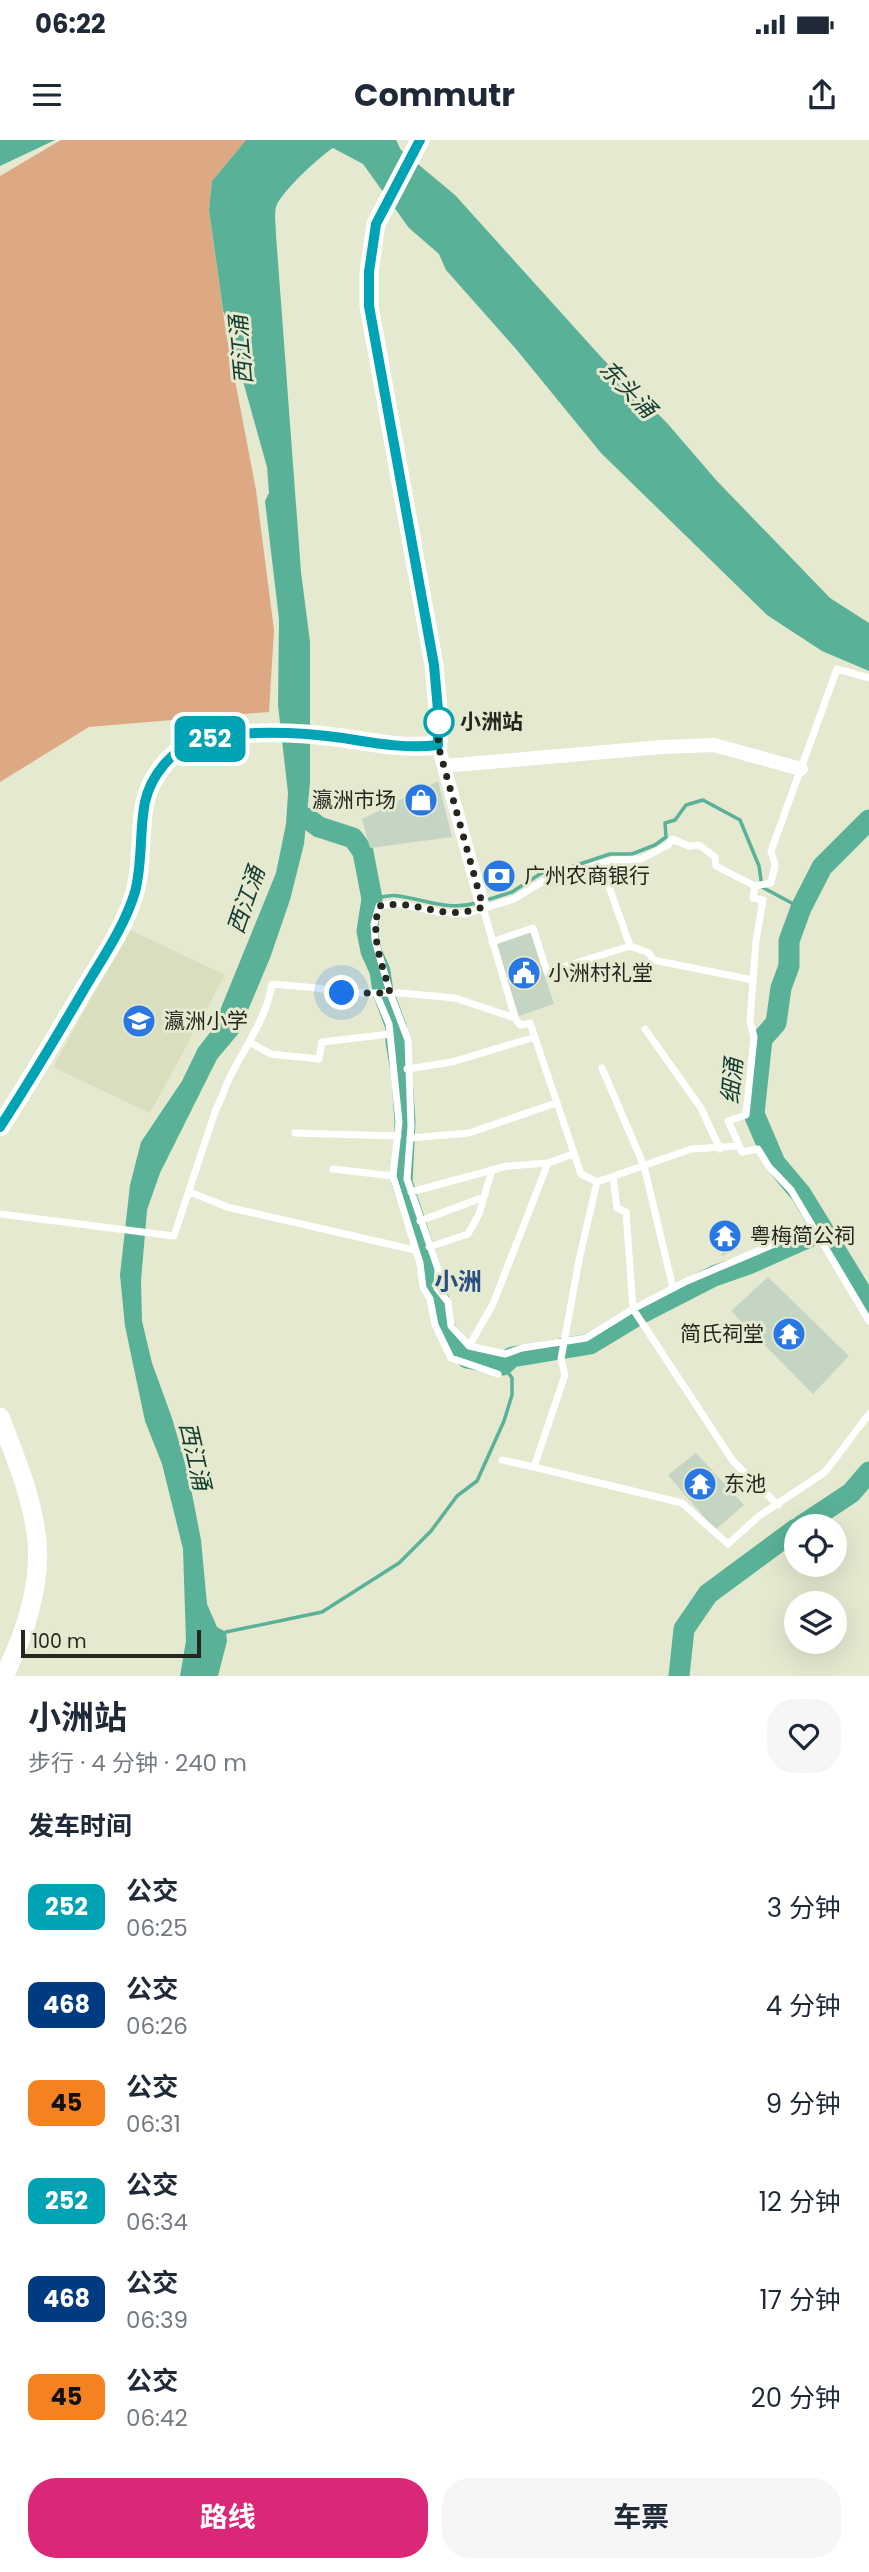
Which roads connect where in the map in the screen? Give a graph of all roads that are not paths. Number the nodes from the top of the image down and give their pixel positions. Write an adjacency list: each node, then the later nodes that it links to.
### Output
1 (418, 144): 3 (main road)
2 (869, 678): 5 (lane)
3 (438, 745): 4 (street); 22 (main road)
4 (444, 766): 5 (street); 8 (street)
5 (802, 769): 7 (lane)
6 (601, 864): 7 (lane); 8 (lane); 10 (lane)
7 (755, 886): 11 (lane)
8 (483, 907): 9 (lane); 13 (lane)
9 (492, 942): 10 (lane); 14 (lane)
10 (630, 946): 11 (lane)
11 (753, 980): 26 (lane)
12 (376, 993): 13 (lane); 16 (lane); 18 (lane)
13 (390, 993): 14 (lane); 20 (lane)
14 (515, 1018): 17 (lane)
15 (645, 1029): 27 (lane)
16 (390, 1034): 18 (lane); 24 (lane)
17 (535, 1037): 20 (lane); 21 (lane)
18 (249, 1041): 36 (lane)
19 (602, 1068): 30 (lane)
20 (408, 1069): 25 (lane)
21 (556, 1103): 25 (lane); 28 (lane)
22 (0, 1127)
23 (295, 1133): 24 (lane)
24 (398, 1136): 33 (lane)
25 (410, 1138): 37 (lane)
26 (739, 1146): 27 (lane); 41 (lane)
27 (720, 1149): 30 (lane)
28 (573, 1154): 29 (lane); 35 (lane)
29 (548, 1163): 32 (lane); 48 (lane)
30 (643, 1166): 34 (lane); 44 (lane)
31 (332, 1169): 33 (lane)
32 (492, 1170): 37 (lane); 38 (lane)
33 (393, 1176): 43 (lane)
34 (613, 1177): 35 (lane); 45 (lane)
35 (597, 1182): 47 (lane)
36 (190, 1192): 39 (lane); 43 (lane)
37 (411, 1192): 40 (lane)
38 (484, 1197): 40 (lane); 42 (lane)
39 (0, 1214)
40 (420, 1221): 42 (lane)
41 (812, 1228): 44 (lane); 46 (lane)
42 (429, 1247): 48 (lane)
43 (415, 1250): 49 (lane)
44 (673, 1288): 45 (lane)
45 (633, 1309): 47 (lane); 54 (lane)
46 (869, 1321)
47 (564, 1340): 48 (lane); 53 (lane)
48 (469, 1346)
49 (498, 1374)
50 (869, 1414): 54 (lane)
51 (0, 1417): 55 (main road)
52 (502, 1460): 53 (lane)
53 (534, 1467): 54 (lane)
54 (778, 1505)
55 (4, 1676)

